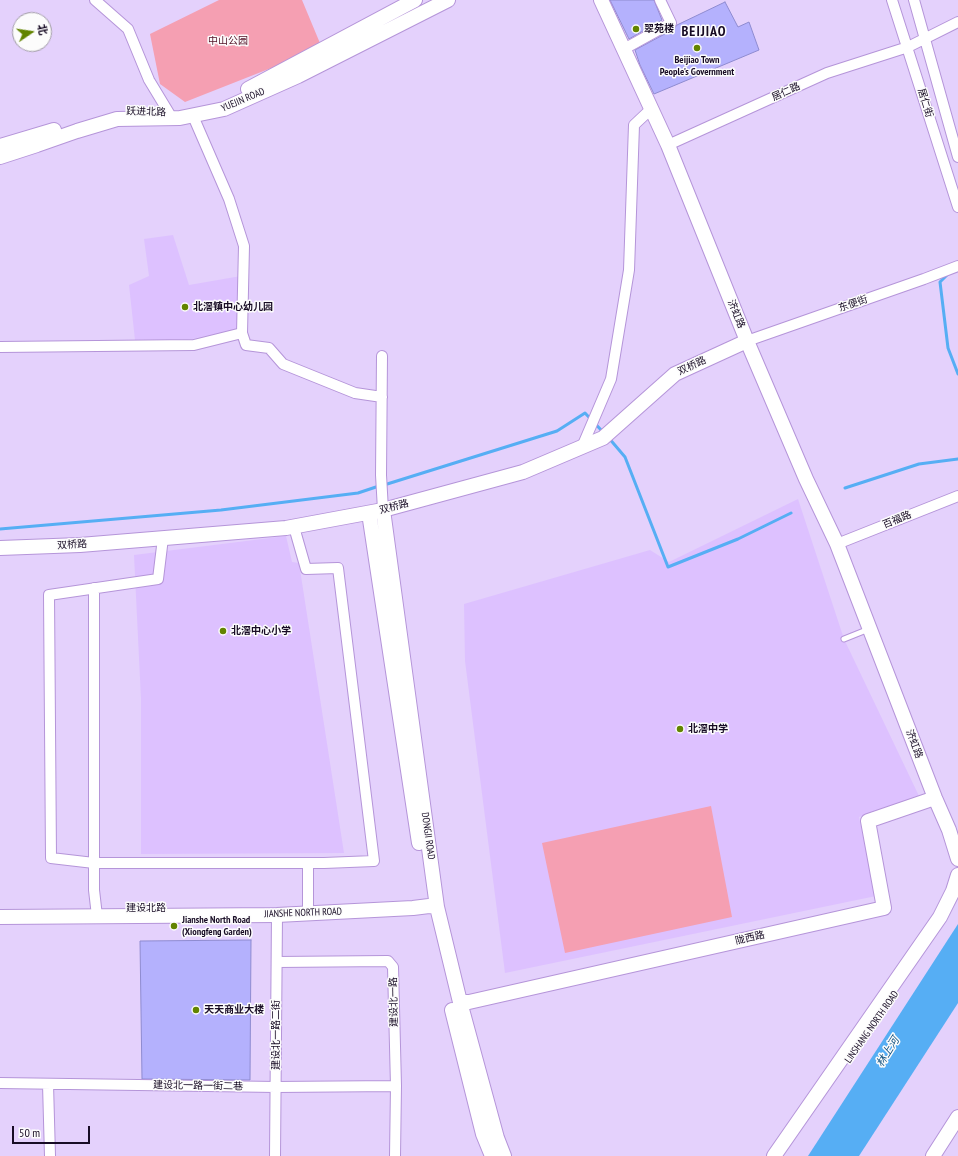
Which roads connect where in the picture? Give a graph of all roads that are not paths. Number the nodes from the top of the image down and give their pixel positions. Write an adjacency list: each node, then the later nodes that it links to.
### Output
1 (95, 0): 13 (street)
2 (415, 0): 13 (street, 跃进北路)
3 (448, 0): 14 (street, YUEJIN ROAD)
4 (601, 0): 11 (street, 济虹路)
5 (660, 0): 11 (street)
6 (892, 0): 10 (street, 居仁街)
7 (914, 0): 9 (street)
8 (958, 22): 9 (street, 居仁路)
9 (925, 38): 10 (street, 居仁路); 18 (street)
10 (908, 47): 16 (street, 居仁路); 19 (street, 居仁街)
11 (624, 49): 12 (street, 济虹路)
12 (651, 108): 16 (street, 济虹路); 26 (street)
13 (169, 113): 15 (street, 跃进北路)
14 (193, 116): 17 (street, YUEJIN ROAD); 21 (street)
15 (0, 146)
16 (668, 146): 22 (street, 济虹路)
17 (0, 157)
18 (958, 158)
19 (958, 207)
20 (958, 266): 22 (street, 东便街)
21 (242, 333): 23 (street); 25 (street)
22 (747, 341): 26 (street, 双桥路); 32 (street, 济虹路)
23 (0, 346)
24 (382, 356): 25 (street)
25 (382, 397): 28 (street)
26 (582, 447): 28 (street, 双桥路)
27 (958, 496): 32 (street, 百福路)
28 (383, 510): 29 (street, 双桥路); 44 (street, DONGJI ROAD)
29 (369, 513): 30 (street, 双桥路); 44 (street, DONGJI ROAD)
30 (294, 527): 31 (street, 双桥路); 41 (street)
31 (163, 538): 33 (street, 双桥路); 34 (street)
32 (837, 544): 35 (street, 济虹路)
33 (0, 548)
34 (94, 588): 40 (street); 40 (street)
35 (869, 629): 36 (lane); 37 (street, 济虹路); 38 (street, 济虹路)
36 (844, 639)
37 (935, 798): 39 (street, 济虹路); 51 (street, 陇西路)
38 (958, 835)
39 (958, 859)
40 (94, 863): 41 (street); 47 (street)
41 (308, 863): 46 (street)
42 (958, 875): 62 (street)
43 (958, 896): 63 (street, LINSHANG NORTH ROAD)
44 (432, 902): 46 (street, JIANSHE NORTH ROAD); 51 (street, DONGJI ROAD); 60 (street, DONGJI ROAD)
45 (0, 910): 47 (street, 建设北路)
46 (308, 910): 47 (street, 建设北路); 48 (street, JIANSHE NORTH ROAD)
47 (97, 912): 48 (street, JIANSHE NORTH ROAD); 49 (street, JIANSHE NORTH ROAD)
48 (277, 915): 50 (street, 建设北一路二街)
49 (0, 917)
50 (277, 962): 54 (street, 建设北一路); 55 (street, 建设北一路二街)
51 (460, 1002): 61 (street, DONGJI ROAD)
52 (0, 1083): 53 (street, 建设北一路一街二巷)
53 (48, 1084): 55 (street, 建设北一路一街二巷); 57 (street)
54 (396, 1086): 55 (street, 建设北一路一街二巷); 59 (street, 建设北一路)
55 (276, 1087): 58 (street, 建设北一路二街)
56 (958, 1117): 64 (street)
57 (50, 1156)
58 (275, 1156)
59 (395, 1156)
60 (492, 1156)
61 (504, 1156)
62 (774, 1156)
63 (782, 1156)
64 (933, 1156)

